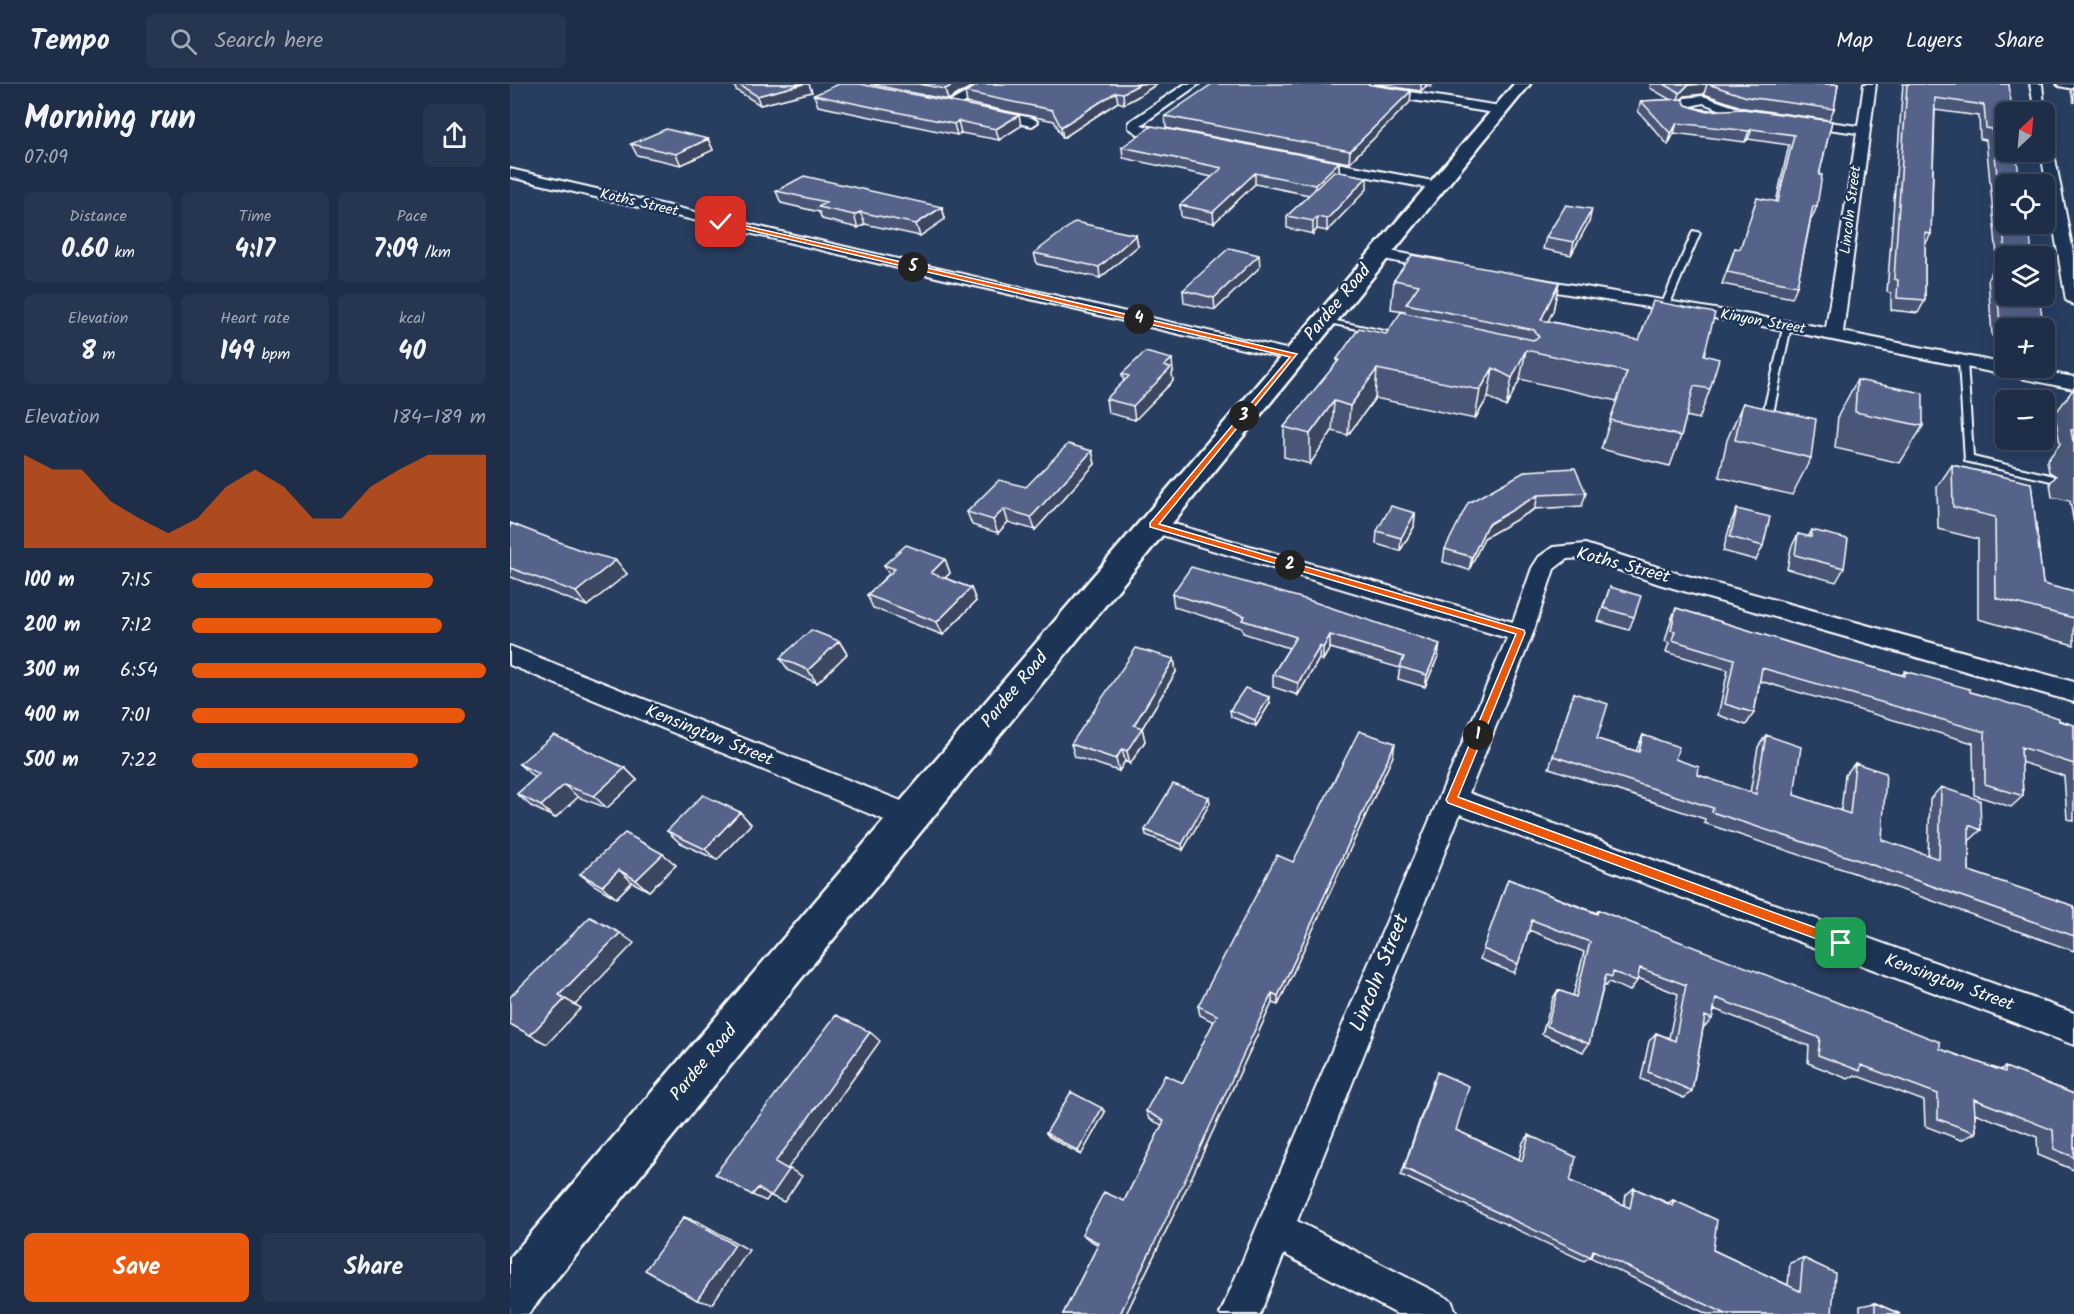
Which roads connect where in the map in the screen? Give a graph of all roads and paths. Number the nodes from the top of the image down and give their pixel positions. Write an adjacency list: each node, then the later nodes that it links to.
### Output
1 (990, 84): 12 (street)
2 (1193, 84): 14 (street)
3 (1337, 84): 10 (street)
4 (1522, 84): 10 (main road, Pardee Road)
5 (1870, 84): 13 (street, Lincoln Street)
6 (2036, 84): 9 (street)
7 (2062, 84): 8 (street)
8 (2074, 86)
9 (2039, 102)
10 (1500, 110): 18 (main road, Pardee Road)
11 (1740, 113): 13 (street)
12 (1032, 122)
13 (1862, 130): 27 (street, Lincoln Street)
14 (1189, 140)
15 (1295, 159): 18 (street)
16 (2049, 162): 23 (street)
17 (510, 173): 29 (street, Koths Street)
18 (1438, 186): 20 (main road, Pardee Road)
19 (1696, 233): 24 (lane)
20 (1379, 254): 21 (street); 25 (main road, Pardee Road)
21 (1456, 269)
22 (1512, 280): 24 (street, Kinyon Street)
23 (2074, 300)
24 (1665, 306): 26 (street, Kinyon Street)
25 (1325, 320): 28 (lane); 29 (main road, Pardee Road)
26 (1787, 326): 27 (street, Kinyon Street); 32 (lane)
27 (1834, 335): 30 (street, Kinyon Street)
28 (1414, 339)
29 (1294, 356): 34 (main road, Pardee Road)
30 (1963, 361): 31 (street, Kinyon Street); 33 (lane)
31 (2074, 383)
32 (1767, 418)
33 (2051, 478)
34 (1153, 525): 35 (street); 39 (main road, Pardee Road)
35 (1521, 633): 37 (street, Koths Street); 38 (street, Lincoln Street)
36 (510, 655): 39 (street, Kensington Street)
37 (2074, 692)
38 (1452, 800): 40 (street, Kensington Street); 41 (street, Lincoln Street)
39 (909, 817): 42 (main road, Pardee Road)
40 (2074, 1029)
41 (1274, 1228): 43 (street, Lincoln Street); 44 (street)
42 (510, 1297)
43 (1240, 1314)
44 (1437, 1314)

